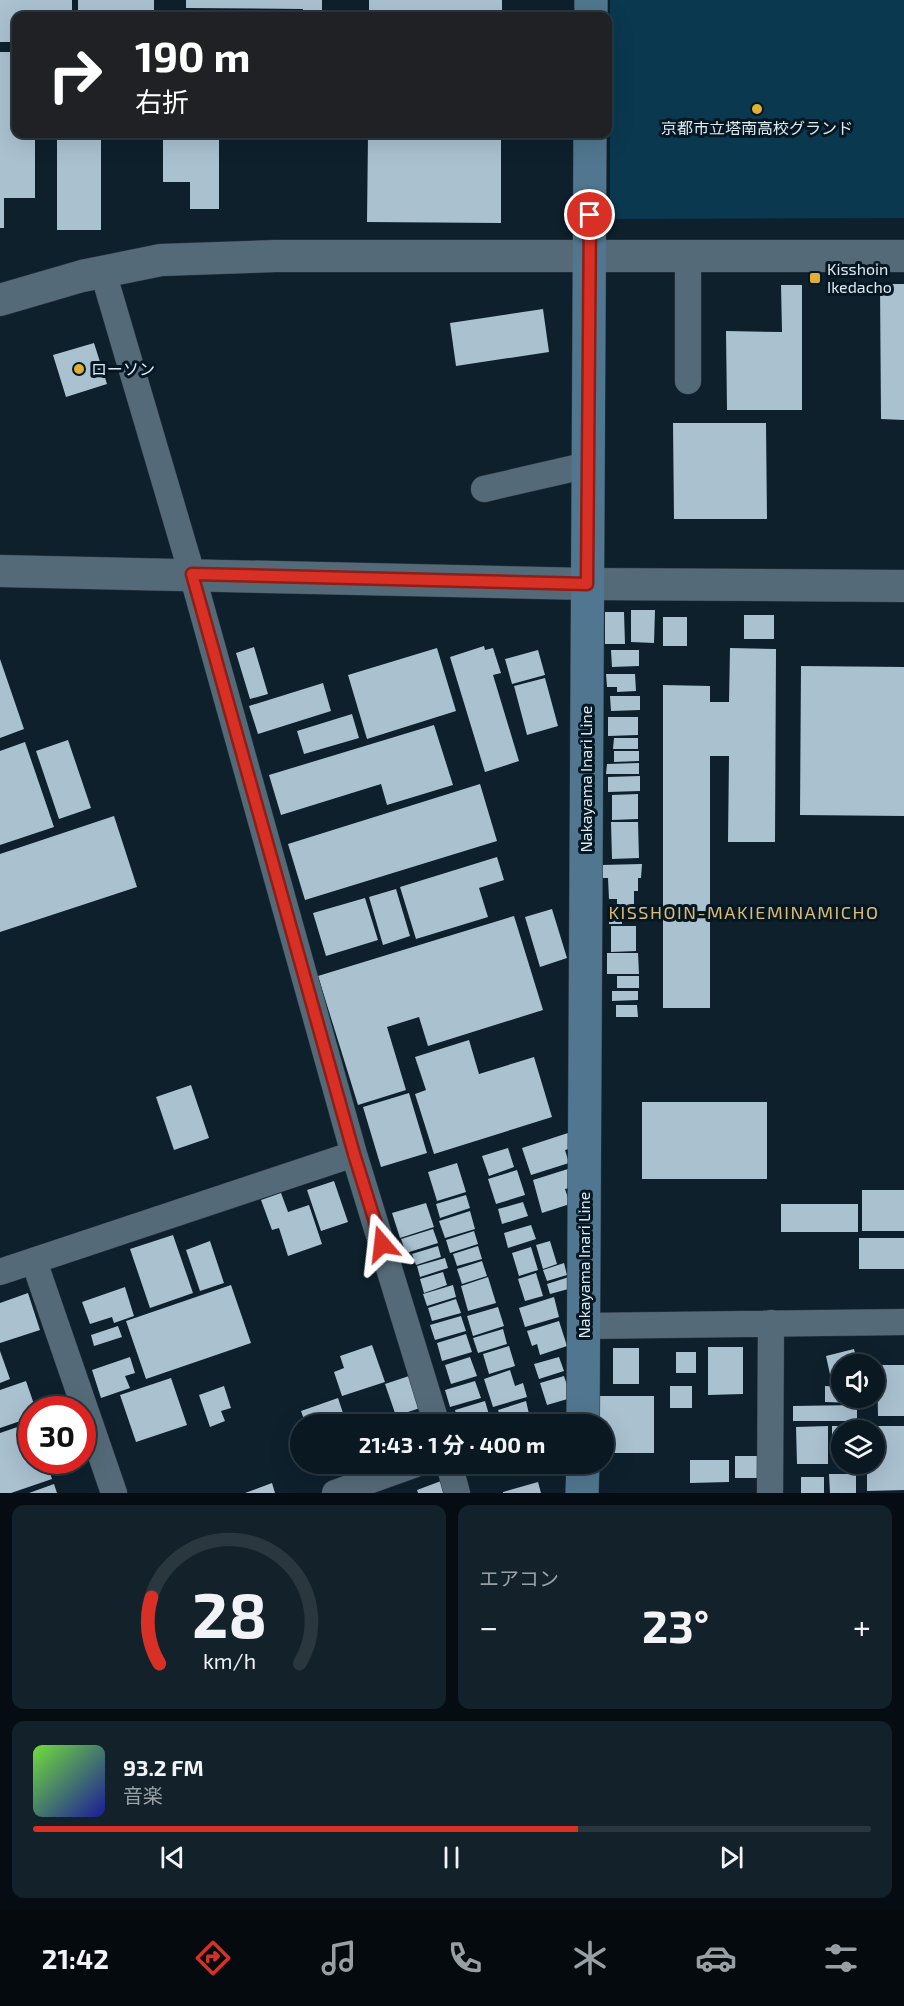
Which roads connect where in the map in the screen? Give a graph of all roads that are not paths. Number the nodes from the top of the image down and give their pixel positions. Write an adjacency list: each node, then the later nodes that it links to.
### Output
1 (590, 138): 2 (main road, Nakayama Inari Line)
2 (590, 256): 4 (street); 5 (street); 8 (main road, Nakayama Inari Line)
3 (904, 256): 4 (street)
4 (688, 257): 7 (street)
5 (103, 272): 6 (street); 11 (street)
6 (0, 300)
7 (688, 381)
8 (588, 465): 9 (street); 12 (main road, Nakayama Inari Line)
9 (484, 489)
10 (0, 571): 11 (street)
11 (192, 574): 12 (street); 14 (street)
12 (587, 584): 13 (street); 19 (main road, Nakayama Inari Line)
13 (904, 586)
14 (354, 1154): 15 (street); 20 (street)
15 (34, 1261): 16 (street); 25 (street)
16 (0, 1272)
17 (904, 1322): 18 (street)
18 (771, 1323): 19 (street); 29 (street)
19 (584, 1326): 21 (main road, Nakayama Inari Line)
20 (434, 1414)
21 (583, 1414)
22 (388, 1474): 26 (street)
23 (451, 1474): 27 (street)
24 (583, 1474): 28 (main road)
25 (114, 1493)
26 (334, 1493)
27 (457, 1493)
28 (582, 1493)
29 (770, 1493)

